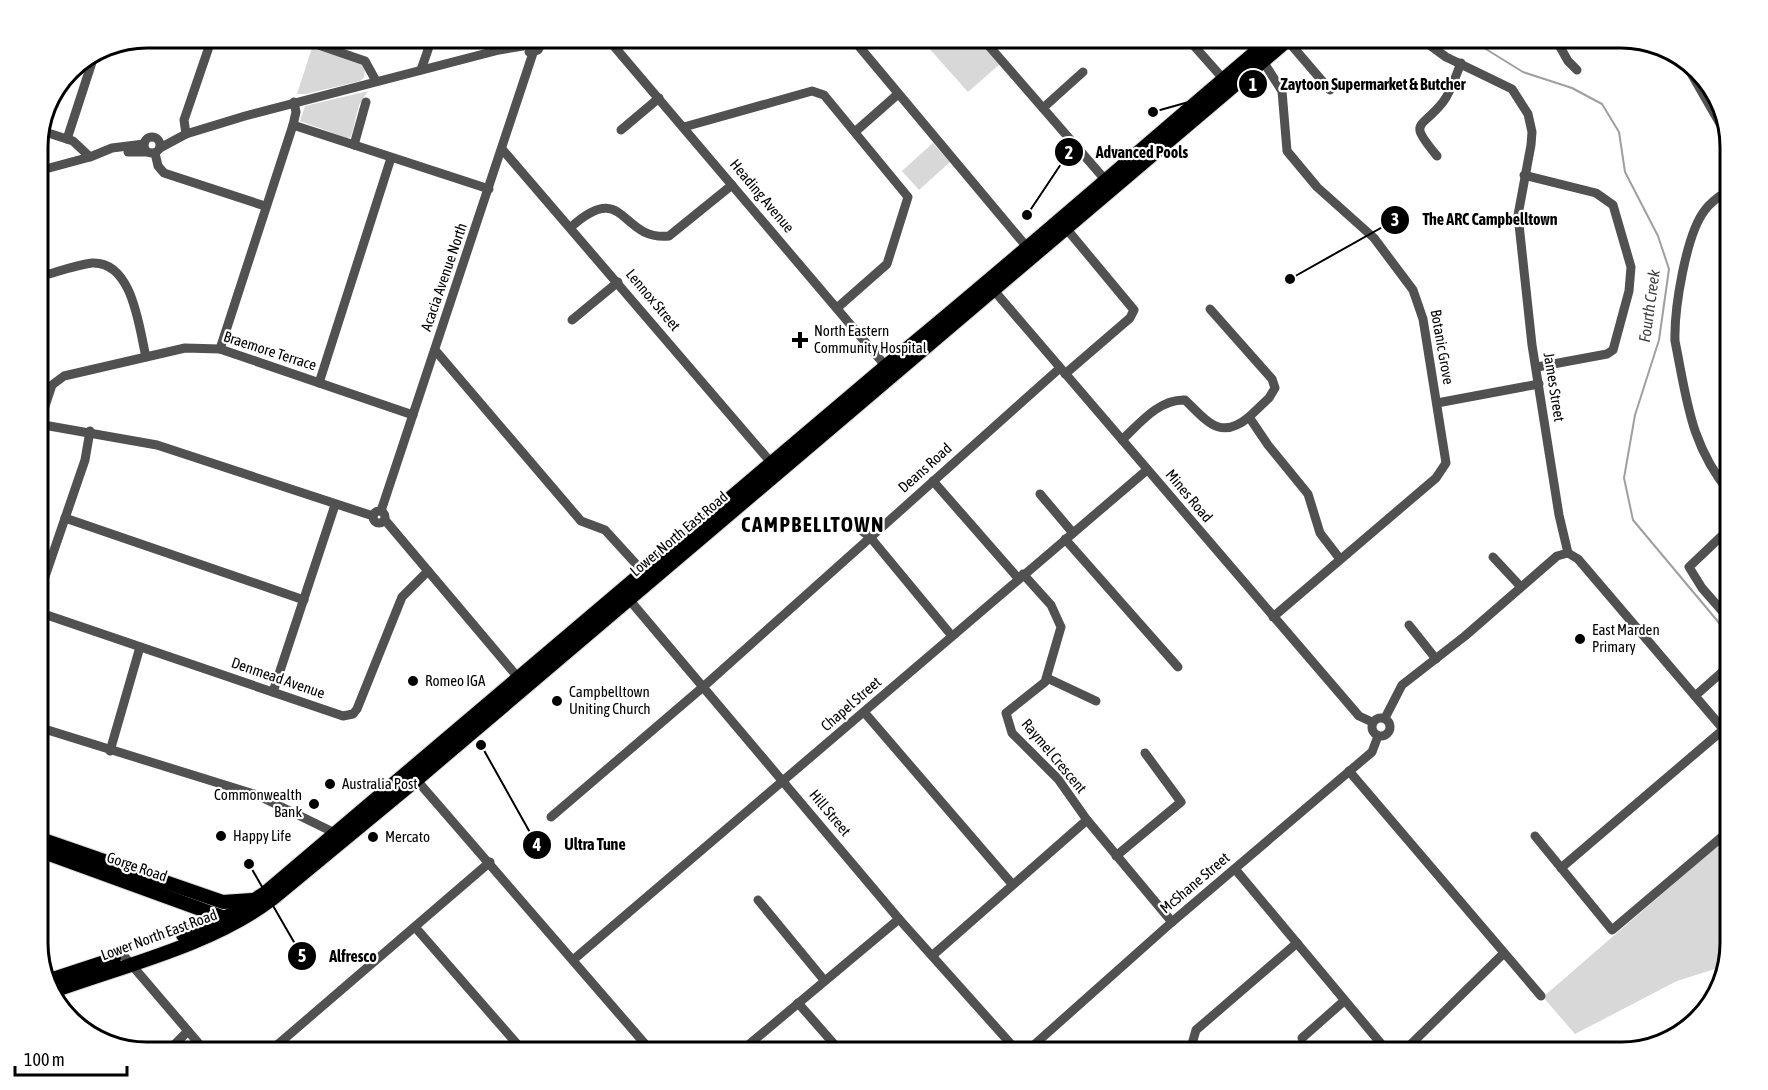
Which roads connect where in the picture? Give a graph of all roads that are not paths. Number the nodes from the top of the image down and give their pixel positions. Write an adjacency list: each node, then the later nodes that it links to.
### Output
1 (209, 48): 37 (street)
2 (336, 48): 23 (street)
3 (429, 48): 20 (street)
4 (503, 48): 20 (street)
5 (526, 48): 16 (street)
6 (538, 48): 16 (street, Acacia Avenue North)
7 (616, 48): 28 (street, Heading Avenue)
8 (860, 48): 27 (street)
9 (991, 48): 31 (street)
10 (1196, 48): 24 (street)
11 (1265, 48): 17 (main road, Lower North East Road)
12 (1273, 48): 17 (main road, Lower North East Road)
13 (1295, 48): 26 (street)
14 (1433, 48): 18 (street, James Street)
15 (1561, 48): 21 (street)
16 (533, 52): 42 (street, Acacia Avenue North)
17 (1259, 56): 24 (main road, Lower North East Road); 71 (street, Botanic Grove)
18 (1461, 63): 43 (street); 47 (street, James Street)
19 (91, 67): 39 (street)
20 (421, 70): 23 (street)
21 (1577, 70)
22 (1083, 72): 31 (street)
23 (376, 81): 29 (street)
24 (1227, 84): 48 (main road, Lower North East Road)
25 (1699, 87): 32 (street)
26 (1330, 90)
27 (898, 94): 36 (street); 55 (street)
28 (659, 98): 34 (street, Heading Avenue); 35 (street)
29 (294, 102): 33 (street); 37 (street)
30 (366, 102): 40 (street)
31 (1043, 108): 48 (street)
32 (1715, 115)
33 (293, 125): 40 (street); 52 (street)
34 (684, 127): 36 (street); 49 (street, Heading Avenue)
35 (621, 130)
36 (856, 131): 59 (street)
37 (185, 132): 41 (street)
38 (49, 133): 39 (street)
39 (67, 139): 44 (street)
40 (354, 145): 45 (street)
41 (153, 147): 44 (street); 52 (street)
42 (502, 149): 50 (street, Acacia Avenue North); 53 (street, Lennox Street)
43 (1437, 156)
44 (90, 157): 46 (street)
45 (391, 158): 50 (street); 68 (street)
46 (48, 168)
47 (1524, 175): 65 (street, James Street); 65 (street)
48 (1108, 183): 54 (main road, Lower North East Road); 55 (main road, Lower North East Road)
49 (732, 185): 53 (street); 59 (street, Heading Avenue)
50 (489, 189): 63 (street, Acacia Avenue North)
51 (1720, 196): 79 (street)
52 (266, 206): 62 (street)
53 (571, 227): 57 (street, Lennox Street)
54 (1065, 227): 55 (main road, Lower North East Road); 67 (street, Deans Road)
55 (1030, 250): 58 (main road, Lower North East Road)
56 (48, 274): 64 (street)
57 (618, 282): 61 (street); 77 (street, Lennox Street)
58 (990, 286): 66 (main road, Lower North East Road); 67 (street, Mines Road)
59 (837, 308): 66 (street, Heading Avenue)
60 (1210, 309): 73 (street)
61 (572, 320)
62 (220, 349): 64 (street, Braemore Terrace); 68 (street, Braemore Terrace)
63 (435, 350): 72 (street, Acacia Avenue North); 94 (street)
64 (146, 357): 70 (street, Braemore Terrace)
65 (1537, 367): 69 (street, James Street)
66 (889, 370): 77 (main road, Lower North East Road)
67 (1063, 371): 76 (street, Mines Road); 80 (street, Deans Road)
68 (319, 383): 72 (street, Braemore Terrace)
69 (1539, 384): 71 (street); 89 (street, James Street)
70 (48, 396)
71 (1437, 403): 91 (street, Botanic Grove)
72 (413, 415): 83 (street, Acacia Avenue North)
73 (1249, 417): 76 (street); 91 (street)
74 (48, 425): 75 (street)
75 (90, 431): 82 (street); 84 (street)
76 (1122, 440): 78 (street, Mines Road)
77 (775, 467): 94 (main road, Lower North East Road)
78 (1147, 470): 86 (street, Chapel Street); 101 (street, Mines Road)
79 (1720, 479)
80 (933, 481): 87 (street, Deans Road); 95 (street)
81 (1040, 494): 86 (street)
82 (335, 505): 83 (street); 98 (street)
83 (380, 516): 93 (street)
84 (65, 518): 92 (street); 98 (street)
85 (847, 520): 87 (street)
86 (1069, 536): 95 (street, Chapel Street); 106 (street)
87 (870, 537): 103 (street); 110 (street, Deans Road)
88 (1720, 538): 99 (street)
89 (1568, 553): 96 (street); 112 (street)
90 (1493, 557): 96 (street)
91 (1340, 559): 101 (street, Botanic Grove)
92 (48, 568)
93 (428, 571): 109 (street); 111 (street, Denmead Avenue)
94 (647, 575): 97 (main road, Lower North East Road)
95 (1020, 576): 103 (street, Chapel Street); 108 (street)
96 (1521, 587): 105 (street)
97 (625, 594): 109 (main road, Lower North East Road); 110 (street, Hill Street)
98 (304, 600): 111 (street)
99 (1720, 609)
100 (48, 615): 104 (street, Denmead Avenue)
101 (1273, 617): 116 (street, Mines Road)
102 (1409, 625): 105 (street)
103 (951, 636): 114 (street, Chapel Street)
104 (140, 647): 111 (street, Denmead Avenue); 121 (street)
105 (1436, 659): 115 (street)
106 (1178, 667)
107 (1720, 675): 112 (street)
108 (1047, 678): 113 (street); 127 (street, Raymel Crescent)
109 (523, 682): 124 (main road, Lower North East Road)
110 (703, 687): 125 (street, Hill Street); 126 (street, Deans Road)
111 (273, 692)
112 (1695, 696): 117 (street)
113 (1095, 701)
114 (864, 712): 125 (street, Chapel Street); 137 (street)
115 (1385, 718): 116 (street); 119 (street)
116 (1372, 722): 119 (street)
117 (1720, 725)
118 (48, 730): 121 (street)
119 (1378, 736): 123 (street, McShane Street)
120 (1720, 739): 135 (street)
121 (110, 751): 128 (street)
122 (1145, 753): 133 (street)
123 (1349, 771): 136 (street, McShane Street); 146 (street)
124 (413, 776): 128 (main road, Lower North East Road); 134 (street); 142 (main road, Lower North East Road)
125 (783, 781): 141 (street, Hill Street); 149 (street, Chapel Street)
126 (551, 817)
127 (1087, 820): 133 (street, Raymel Crescent); 137 (street)
128 (335, 833): 139 (main road, Lower North East Road)
129 (1535, 836): 135 (street)
130 (1720, 838): 135 (street)
131 (48, 842): 138 (main road, Gorge Road)
132 (48, 854): 142 (main road, Gorge Road)
133 (1116, 856): 143 (street, Raymel Crescent)
134 (490, 862): 144 (street); 149 (street)
135 (1561, 868)
136 (1235, 869): 143 (street, McShane Street); 145 (street)
137 (1012, 884): 147 (street)
138 (203, 896): 139 (main road, Gorge Road); 142 (main road, Gorge Road)
139 (254, 900): 142 (main road, Lower North East Road)
140 (758, 900): 151 (street)
141 (899, 919): 147 (street, Hill Street); 151 (street)
142 (227, 922): 148 (main road, Lower North East Road)
143 (1172, 922): 166 (street, McShane Street)
144 (415, 927): 160 (street); 161 (street)
145 (1297, 943): 154 (street); 167 (street)
146 (1504, 953): 153 (street); 169 (street)
147 (933, 955): 165 (street, Hill Street)
148 (127, 960): 150 (main road, Lower North East Road); 152 (main road, Lower North East Road); 156 (street)
149 (573, 960): 162 (street)
150 (55, 979)
151 (824, 980): 155 (street)
152 (59, 989)
153 (1541, 996)
154 (1344, 1001): 157 (street); 168 (street)
155 (798, 1003): 163 (street); 164 (street)
156 (188, 1032): 158 (street); 159 (street)
157 (1302, 1038)
158 (178, 1042)
159 (197, 1042)
160 (283, 1042)
161 (514, 1042)
162 (643, 1042)
163 (753, 1042)
164 (832, 1042)
165 (1010, 1042)
166 (1031, 1042)
167 (1193, 1042)
168 (1379, 1042)
169 (1414, 1042)

